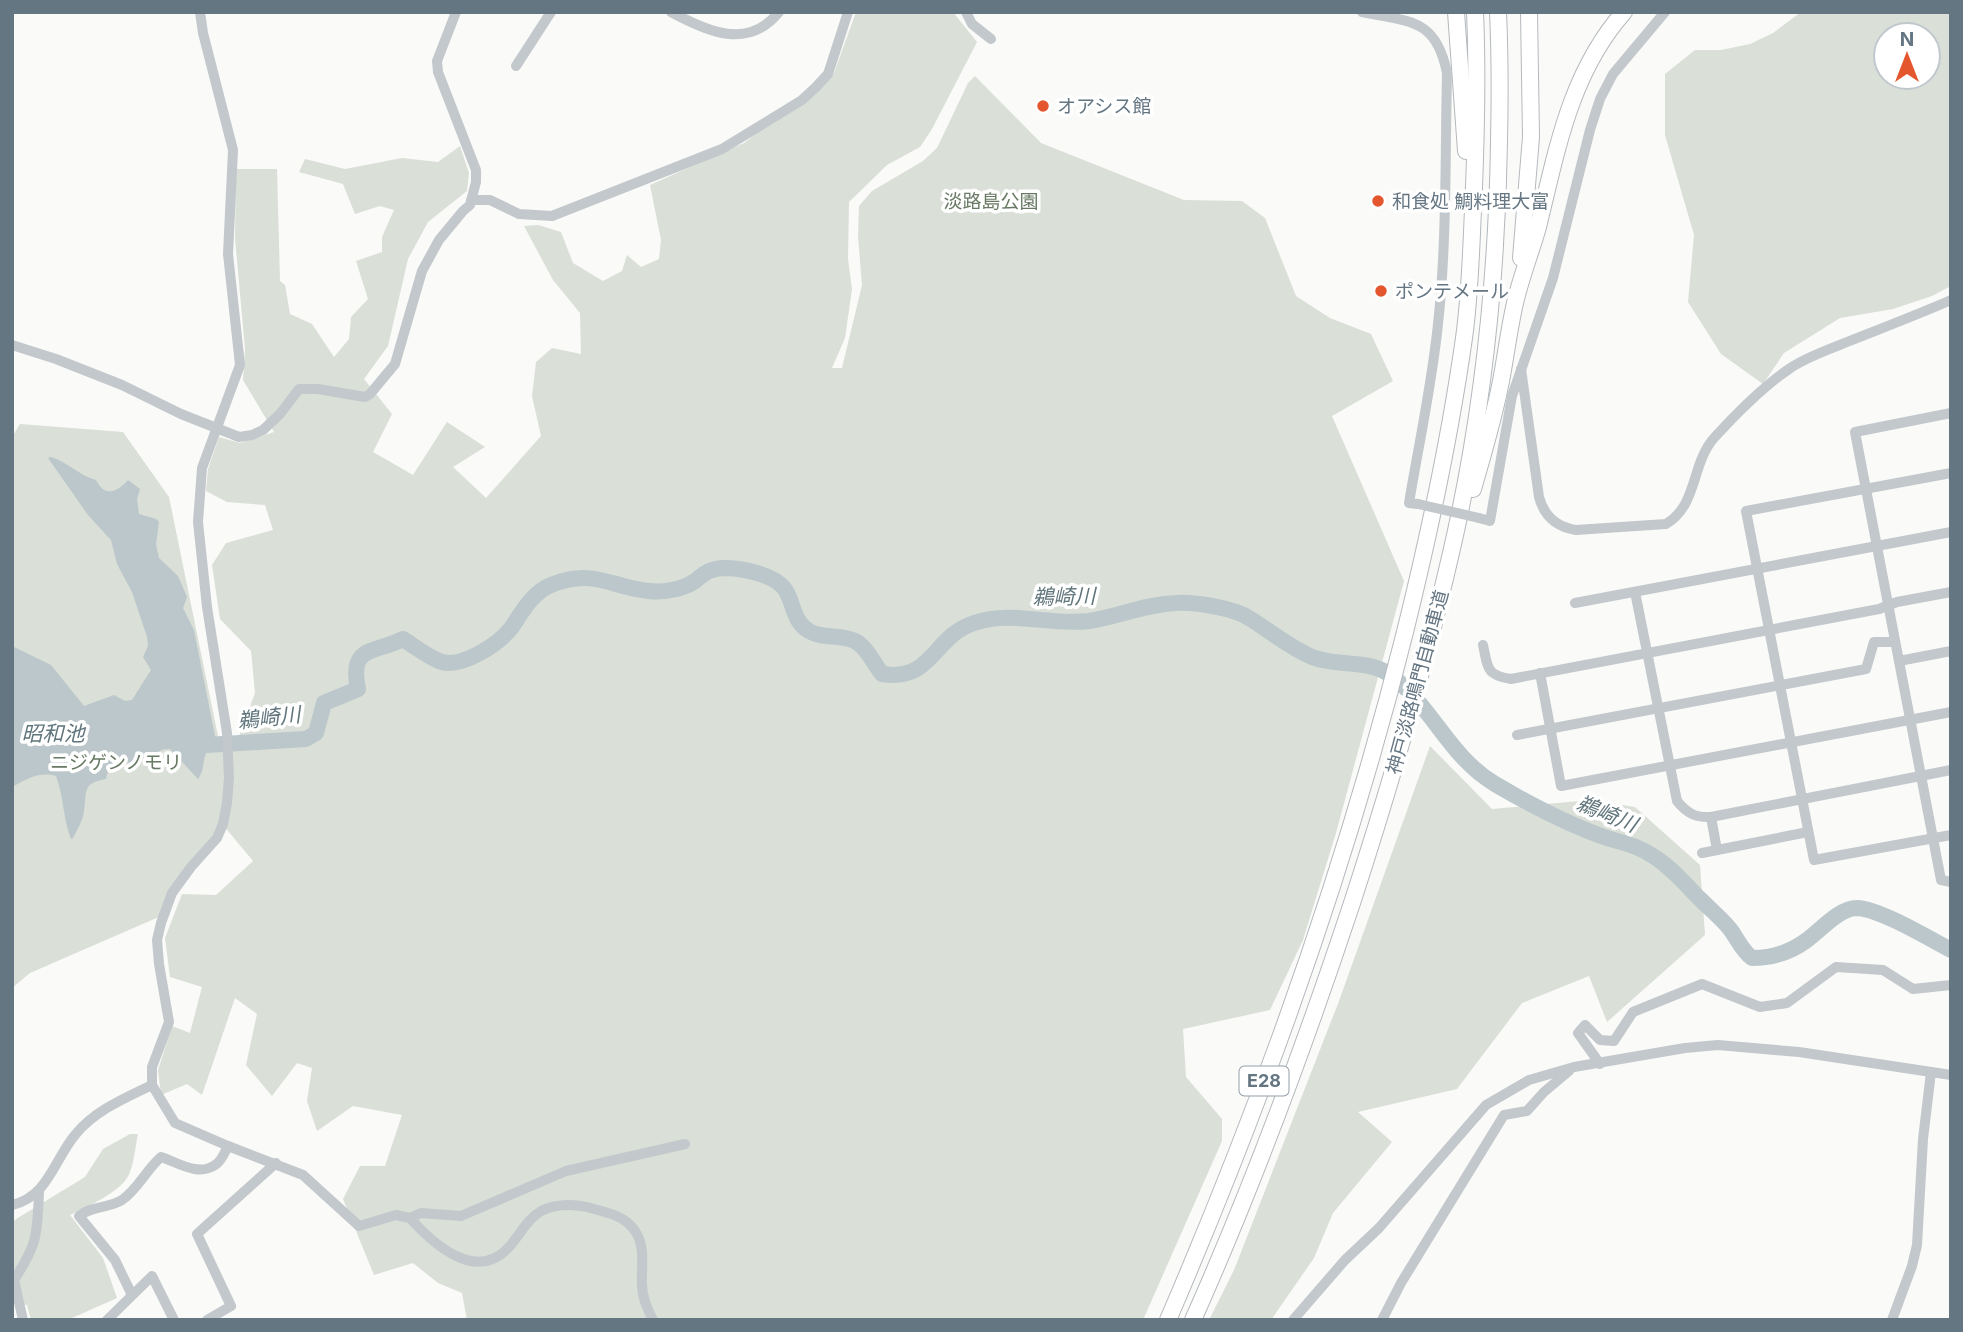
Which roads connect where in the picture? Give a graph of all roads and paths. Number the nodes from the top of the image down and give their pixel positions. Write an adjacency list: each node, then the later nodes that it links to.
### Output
1 (200, 12): 24 (street)
2 (456, 12): 17 (street)
3 (551, 12): 16 (street)
4 (671, 12): 5 (street)
5 (779, 12)
6 (848, 12): 17 (street)
7 (966, 12): 15 (street)
8 (1363, 12): 22 (street, bridge)
9 (1456, 12): 18 (highway)
10 (1475, 12): 18 (highway, 神戸淡路鳴門自動車道 / E28)
11 (1498, 12): 29 (highway, 神戸淡路鳴門自動車道 / E28)
12 (1529, 12): 20 (highway)
13 (1624, 12): 20 (highway)
14 (1665, 12): 22 (street)
15 (991, 39)
16 (516, 66)
17 (471, 200): 24 (street)
18 (1472, 234): 78 (highway, 神戸淡路鳴門自動車道 / E28)
19 (1951, 300): 22 (street)
20 (1515, 302): 29 (highway)
21 (12, 345): 24 (street)
22 (1521, 369)
23 (1951, 413): 26 (street)
24 (215, 429): 65 (street)
25 (1951, 473): 26 (street)
26 (1866, 489): 28 (street); 30 (street)
27 (1951, 532): 28 (street)
28 (1877, 546): 30 (street); 34 (street)
29 (1452, 552): 79 (highway, 神戸淡路鳴門自動車道 / E28)
30 (1757, 569): 31 (street); 35 (street)
31 (1635, 592): 33 (street); 39 (street)
32 (1951, 592): 34 (street)
33 (1574, 603)
34 (1888, 606): 35 (street); 36 (street)
35 (1769, 630): 39 (street); 42 (street)
36 (1895, 642): 40 (street); 42 (street)
37 (1483, 646): 41 (street)
38 (1951, 651): 40 (street)
39 (1647, 653): 41 (street); 43 (street)
40 (1899, 661): 45 (street)
41 (1540, 673): 46 (street)
42 (1780, 685): 43 (street); 48 (street)
43 (1658, 708): 46 (street); 49 (street)
44 (1951, 712): 45 (street)
45 (1910, 720): 48 (street); 51 (street)
46 (1550, 728): 47 (street); 49 (street)
47 (1517, 735)
48 (1791, 742): 49 (street); 52 (street)
49 (1670, 765): 53 (street)
50 (1951, 770): 51 (street)
51 (1921, 776): 52 (street); 56 (street)
52 (1802, 800): 53 (street); 54 (street)
53 (1711, 817): 57 (street)
54 (1808, 832): 56 (street); 57 (street)
55 (1951, 835): 56 (street)
56 (1933, 838): 59 (street)
57 (1717, 850): 58 (street)
58 (1702, 853)
59 (1951, 881)
60 (1951, 985): 61 (street)
61 (1600, 1064): 62 (street); 63 (street)
62 (1574, 1067): 80 (street); 81 (street)
63 (1931, 1072): 64 (street); 82 (street)
64 (1951, 1075)
65 (152, 1085): 67 (street); 69 (street)
66 (685, 1144): 71 (street)
67 (228, 1146): 68 (street); 72 (street)
68 (276, 1163): 71 (street); 76 (street)
69 (39, 1192): 70 (street); 73 (street)
70 (12, 1205)
71 (411, 1219): 77 (street)
72 (132, 1295): 74 (street); 75 (street)
73 (23, 1320)
74 (107, 1320)
75 (174, 1320)
76 (207, 1320)
77 (653, 1320)
78 (1168, 1320)
79 (1193, 1320)
80 (1293, 1320)
81 (1382, 1320)
82 (1892, 1320)

